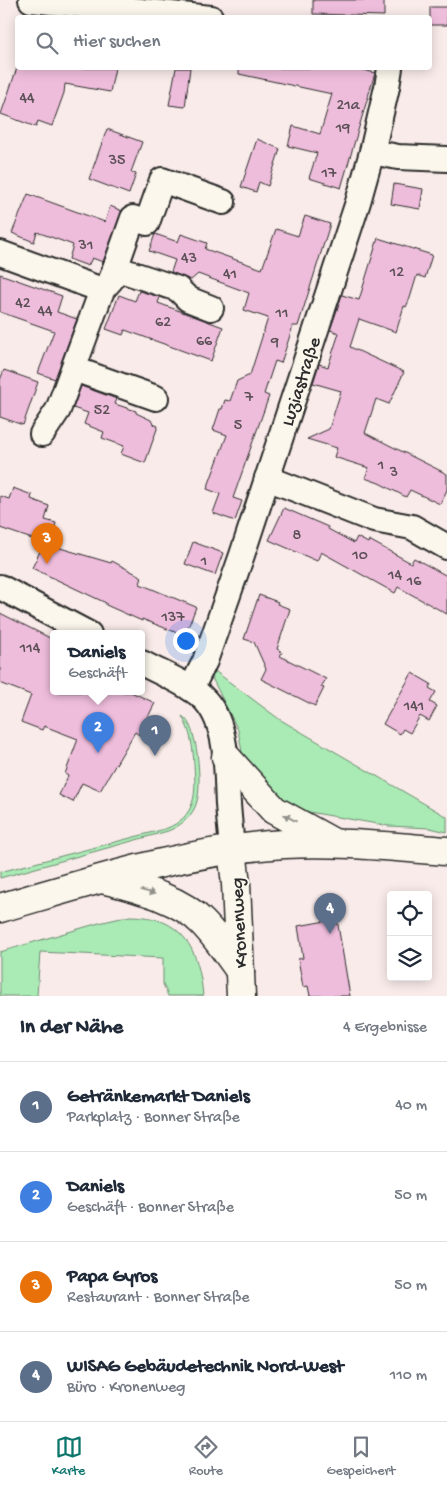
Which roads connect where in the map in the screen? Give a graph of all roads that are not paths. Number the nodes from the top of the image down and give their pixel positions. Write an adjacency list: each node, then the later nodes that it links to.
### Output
1 (31, 0): 2 (street)
2 (181, 15)
3 (390, 70): 4 (street, Luziastraße)
4 (372, 152): 5 (street); 14 (street, Luziastraße)
5 (447, 159)
6 (223, 202): 8 (street)
7 (0, 253): 9 (street)
8 (115, 268): 9 (street); 10 (street)
9 (102, 290): 11 (street)
10 (211, 308)
11 (74, 369): 12 (street); 13 (street)
12 (156, 398)
13 (42, 434)
14 (267, 478): 15 (street); 19 (street, Luziastraße)
15 (447, 547)
16 (0, 587): 17 (street)
17 (81, 630)
18 (145, 665): 19 (street)
19 (191, 689): 20 (street)
20 (226, 757): 21 (main road, one-way to 20); 22 (street)
21 (332, 842): 22 (main road); 23 (main road)
22 (232, 850): 24 (main road); 26 (main road, Kronenweg)
23 (447, 851)
24 (101, 879): 25 (main road); 26 (main road, one-way to 26)
25 (0, 908)
26 (240, 983)

